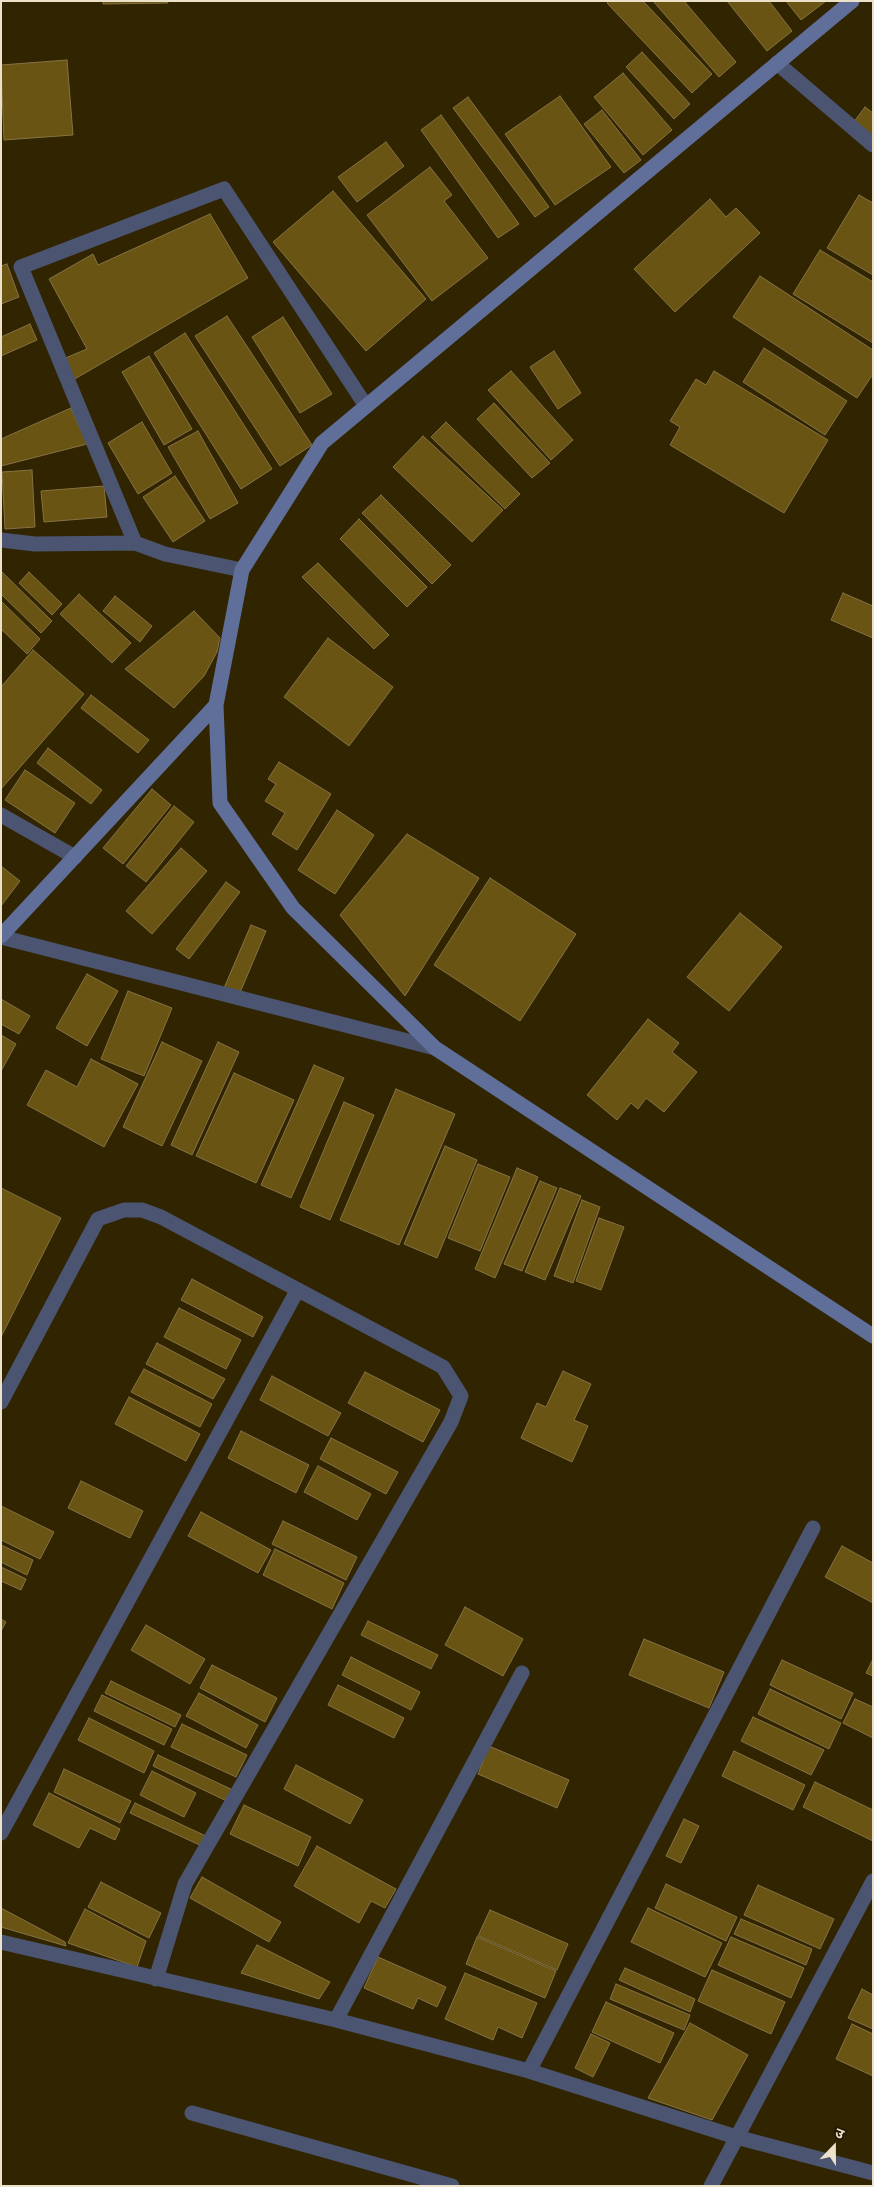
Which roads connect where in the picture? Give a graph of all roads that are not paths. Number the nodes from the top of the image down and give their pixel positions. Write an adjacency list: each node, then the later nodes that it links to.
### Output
1 (852, 1): 2 (main road)
2 (777, 63): 3 (street); 4 (main road)
3 (873, 145)
4 (366, 406): 6 (street); 7 (main road)
5 (1, 540): 6 (street)
6 (135, 543): 7 (street)
7 (242, 570): 8 (main road)
8 (216, 705): 10 (main road); 12 (main road)
9 (1, 815): 10 (street)
10 (75, 857): 11 (main road)
11 (1, 936): 12 (street)
12 (434, 1048): 14 (main road)
13 (297, 1290): 15 (street); 18 (street); 21 (street)
14 (873, 1336)
15 (1, 1402)
16 (813, 1528): 23 (street)
17 (522, 1673): 22 (street)
18 (1, 1833)
19 (873, 1881): 25 (street)
20 (1, 1942): 21 (street)
21 (156, 1979): 22 (street)
22 (336, 2020): 23 (street)
23 (529, 2071): 25 (street)
24 (192, 2113): 27 (street)
25 (736, 2137): 26 (street); 28 (street)
26 (873, 2173)
27 (452, 2186)
28 (710, 2186)

